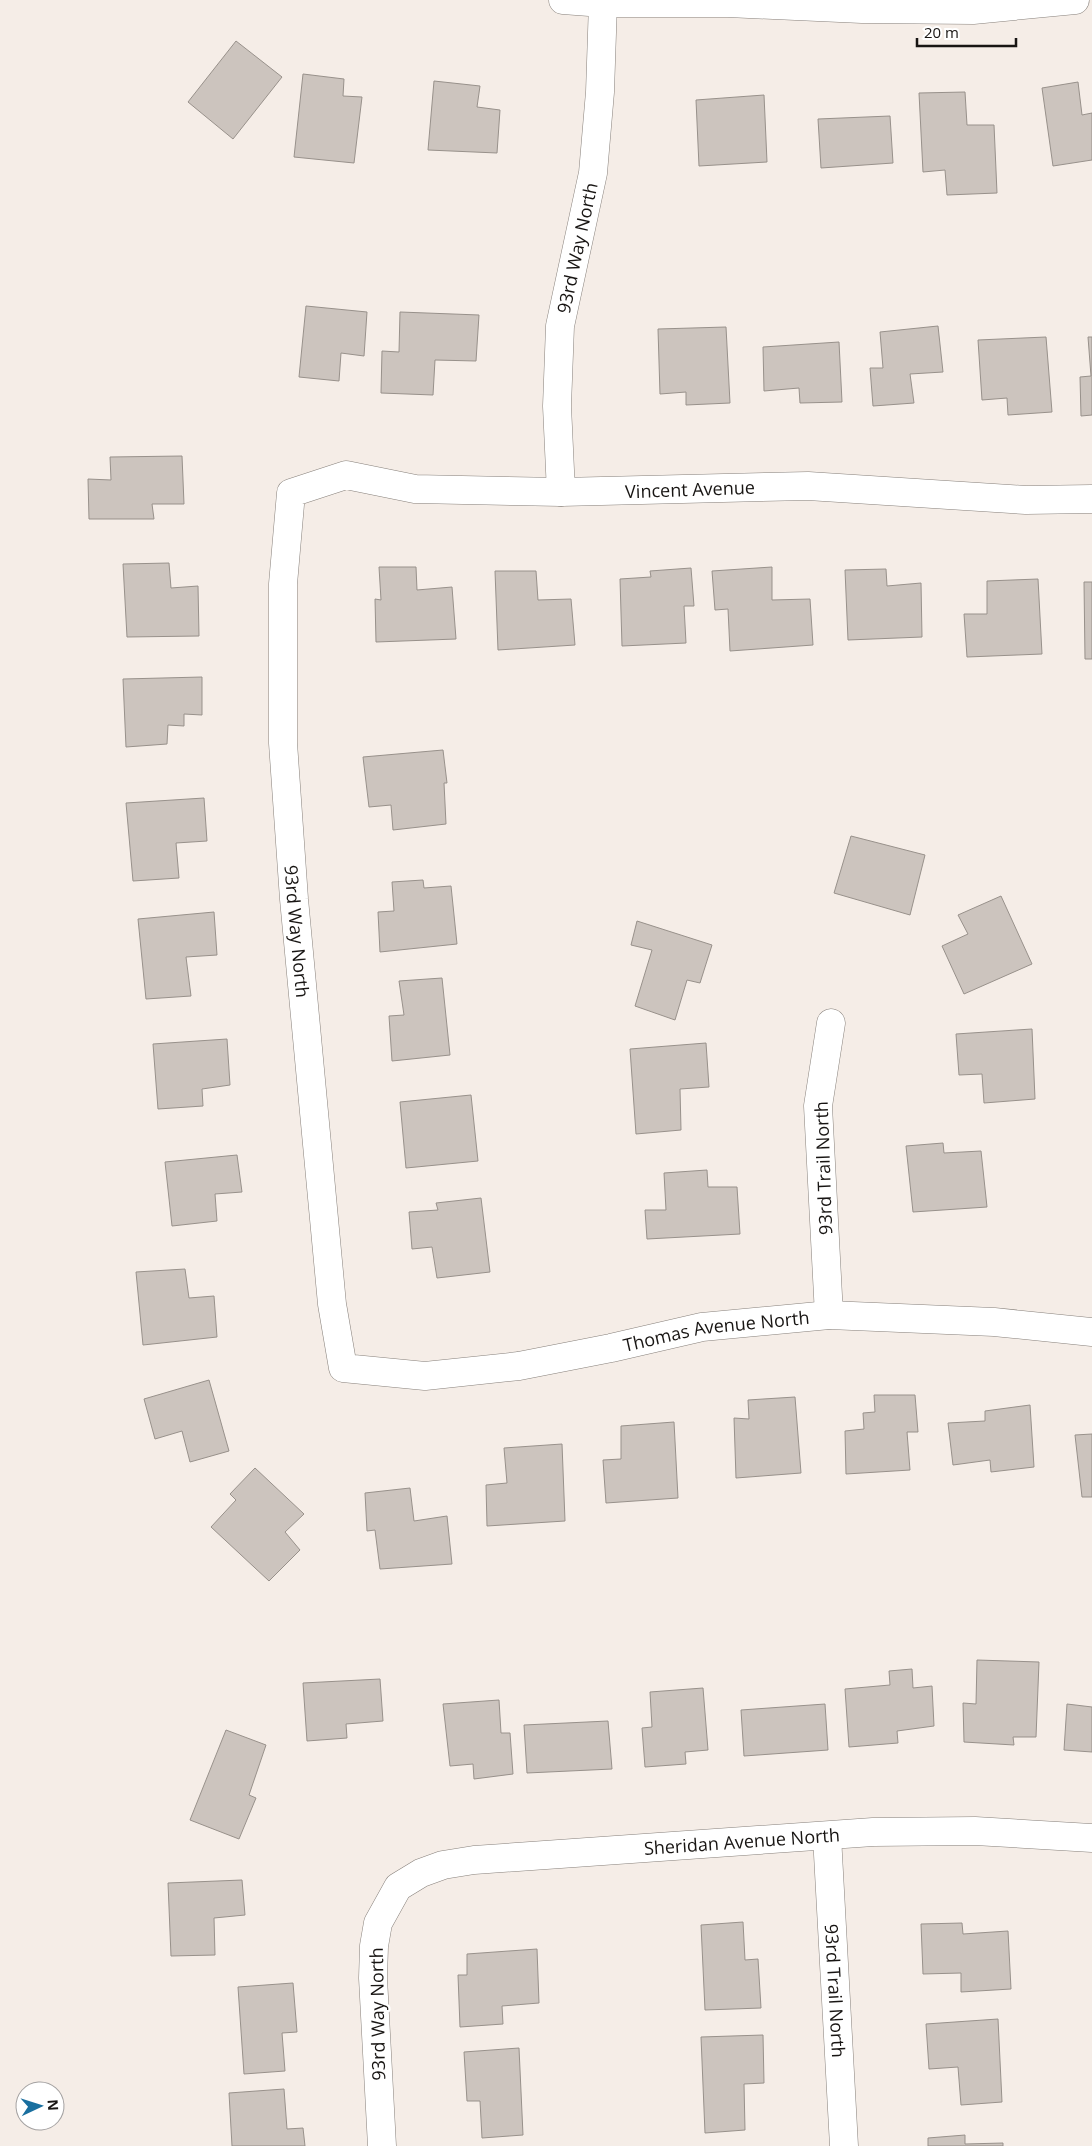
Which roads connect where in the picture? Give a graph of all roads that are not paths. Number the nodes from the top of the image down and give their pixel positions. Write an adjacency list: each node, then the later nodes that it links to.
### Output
1 (563, 0): 3 (street)
2 (1076, 0): 3 (street)
3 (602, 3): 4 (street, 93rd Way North)
4 (561, 492): 5 (street, Vincent Avenue); 6 (street, Vincent Avenue)
5 (291, 493): 10 (street, 93rd Way North)
6 (1092, 499)
7 (832, 1023): 8 (street, 93rd Trail North)
8 (830, 1314): 9 (street, Thomas Avenue North); 10 (street, Thomas Avenue North)
9 (1092, 1332)
10 (343, 1368)
11 (827, 1836): 12 (street, Sheridan Avenue North); 13 (street, Sheridan Avenue North); 15 (street, 93rd Trail North)
12 (1092, 1838)
13 (398, 1887): 14 (street, 93rd Way North)
14 (382, 2146)
15 (844, 2146)

